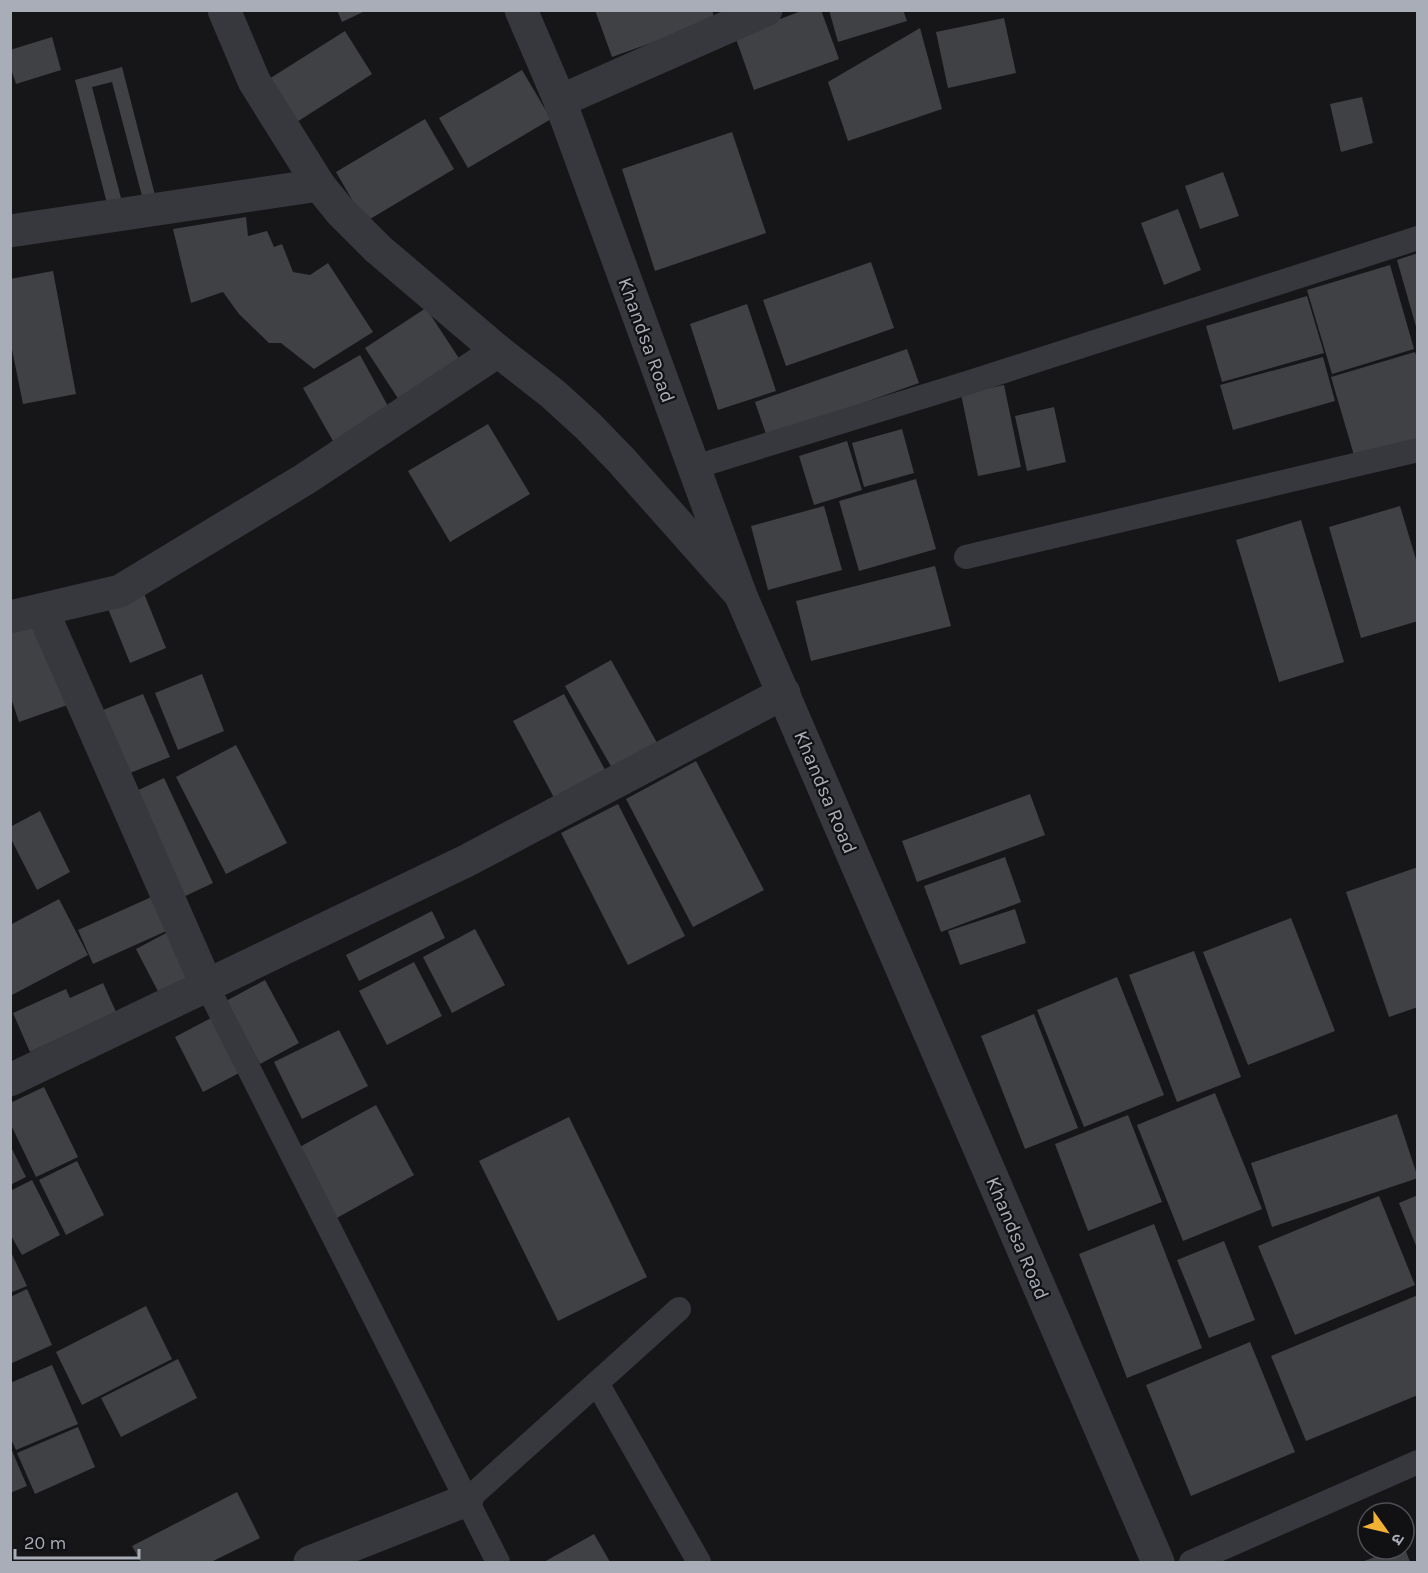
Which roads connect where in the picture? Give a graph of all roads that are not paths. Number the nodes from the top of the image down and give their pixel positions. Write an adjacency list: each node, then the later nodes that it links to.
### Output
1 (224, 10): 5 (street)
2 (521, 10): 4 (street, Khandsa Road)
3 (766, 10): 4 (street)
4 (560, 101): 10 (street, Khandsa Road)
5 (319, 185): 6 (street); 8 (street)
6 (10, 231)
7 (1418, 238): 10 (lane)
8 (498, 351): 12 (street); 13 (street)
9 (1418, 450): 11 (lane)
10 (695, 467): 12 (street, Khandsa Road)
11 (966, 557)
12 (741, 596): 15 (street, Khandsa Road)
13 (42, 610): 14 (street); 16 (street)
14 (10, 617)
15 (784, 693): 16 (street); 25 (street, Khandsa Road)
16 (207, 986): 17 (street); 21 (lane)
17 (10, 1080)
18 (680, 1309): 19 (lane)
19 (597, 1383): 21 (lane); 24 (lane)
20 (1418, 1462): 26 (lane)
21 (467, 1500): 22 (street); 23 (lane)
22 (310, 1563)
23 (498, 1563)
24 (699, 1563)
25 (1158, 1563)
26 (1191, 1563)

